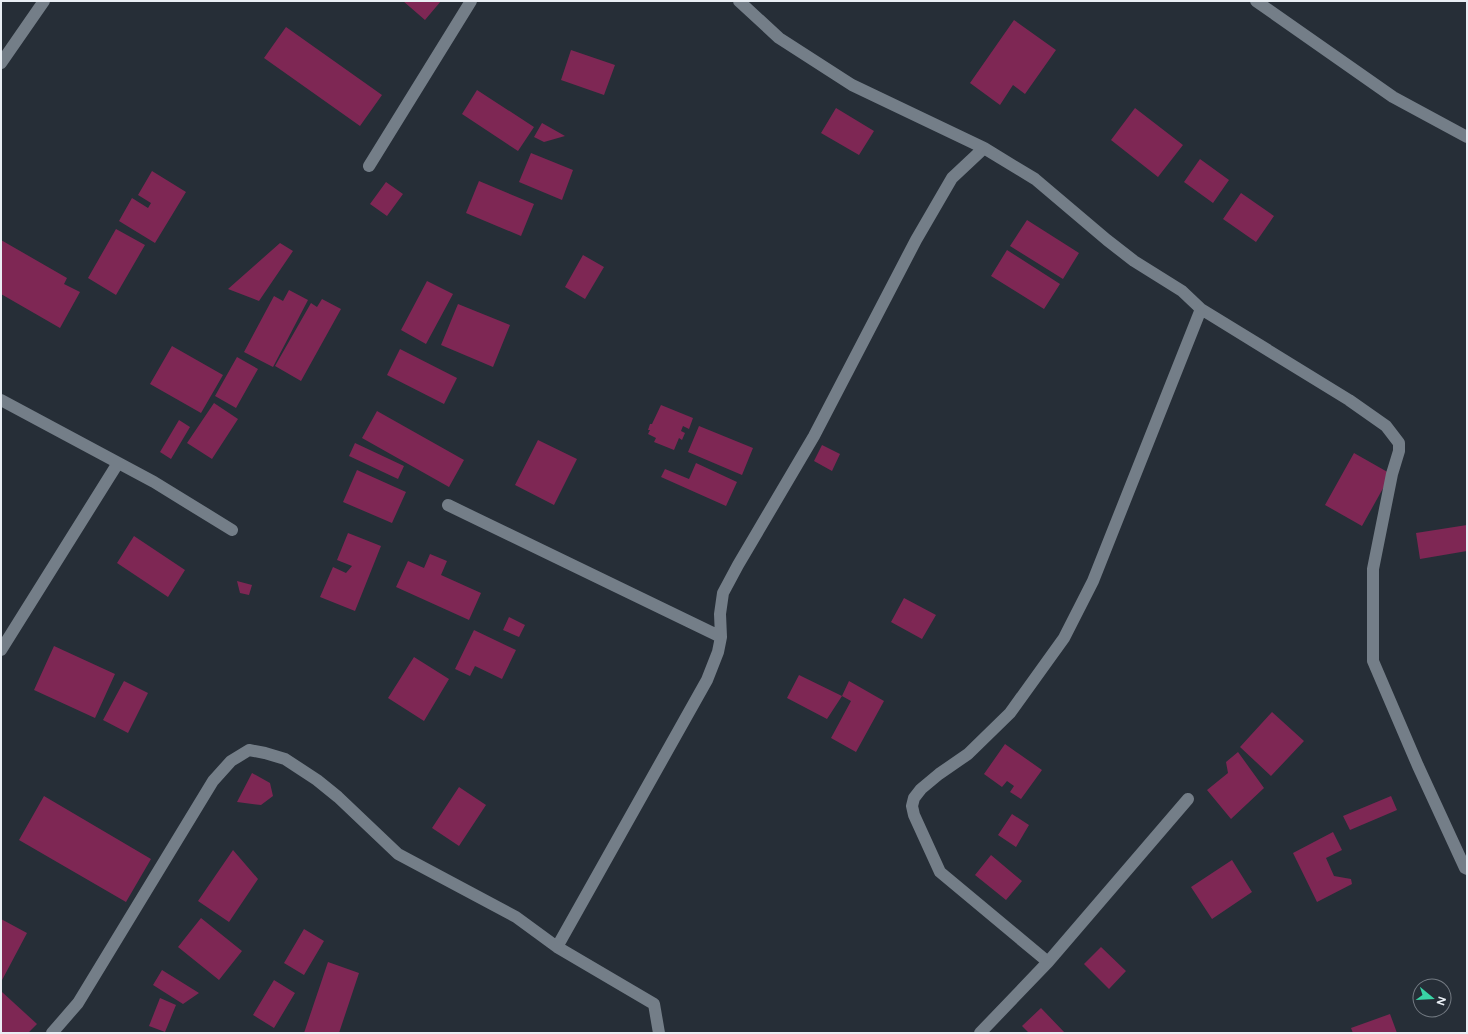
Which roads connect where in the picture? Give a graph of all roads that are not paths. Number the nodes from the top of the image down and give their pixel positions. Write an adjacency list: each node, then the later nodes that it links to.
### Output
1 (44, 1): 5 (street)
2 (471, 1): 8 (street)
3 (739, 1): 7 (street)
4 (1256, 1): 6 (street)
5 (1, 63)
6 (1467, 137)
7 (984, 148): 9 (street); 14 (street)
8 (369, 166)
9 (1201, 309): 17 (street); 19 (street)
10 (1, 400): 11 (street)
11 (118, 463): 13 (street); 15 (street)
12 (448, 505): 14 (street)
13 (232, 530)
14 (721, 637): 18 (street)
15 (1, 650)
16 (1188, 799): 19 (street)
17 (1467, 869)
18 (557, 947): 20 (street); 21 (street)
19 (1048, 962): 22 (street)
20 (52, 1033)
21 (659, 1033)
22 (980, 1033)

